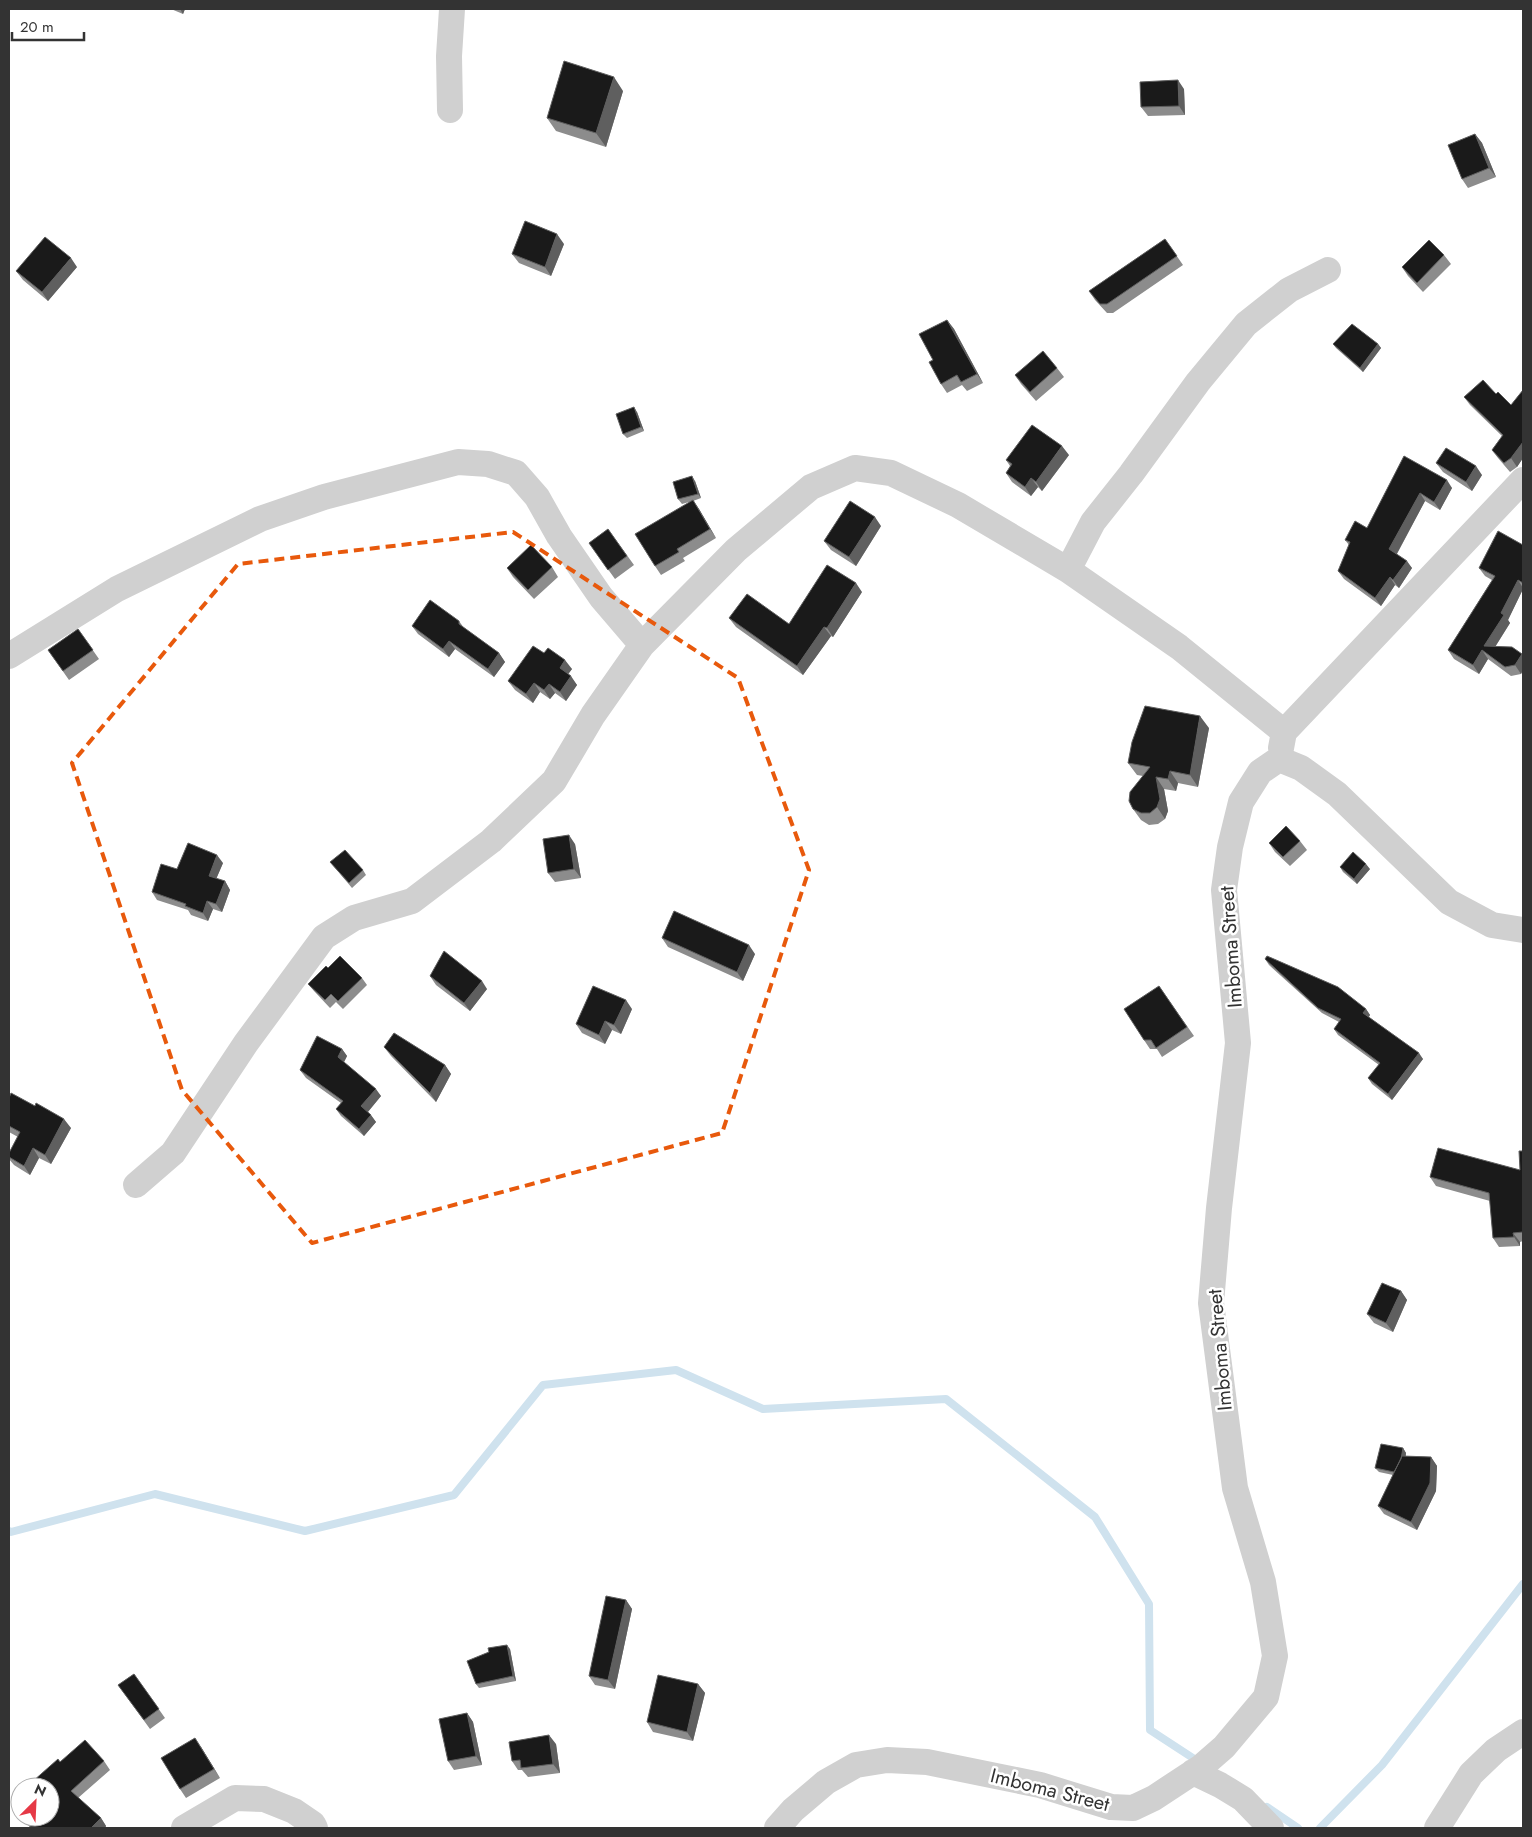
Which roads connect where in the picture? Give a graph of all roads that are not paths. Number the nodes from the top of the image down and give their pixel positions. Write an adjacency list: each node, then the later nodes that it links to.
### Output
1 (452, 9): 2 (street)
2 (450, 110)
3 (1328, 270): 5 (street)
4 (1523, 480): 8 (street)
5 (1068, 570): 6 (street); 8 (street)
6 (642, 645): 7 (street); 11 (street)
7 (9, 656)
8 (1284, 732): 9 (street)
9 (1279, 759): 10 (street); 13 (street, Imboma Street)
10 (1523, 930)
11 (136, 1185)
12 (1523, 1732): 18 (street)
13 (1197, 1769): 16 (street, Imboma Street); 17 (street)
14 (184, 1828): 15 (street)
15 (316, 1828)
16 (776, 1828)
17 (1271, 1828)
18 (1437, 1828)

